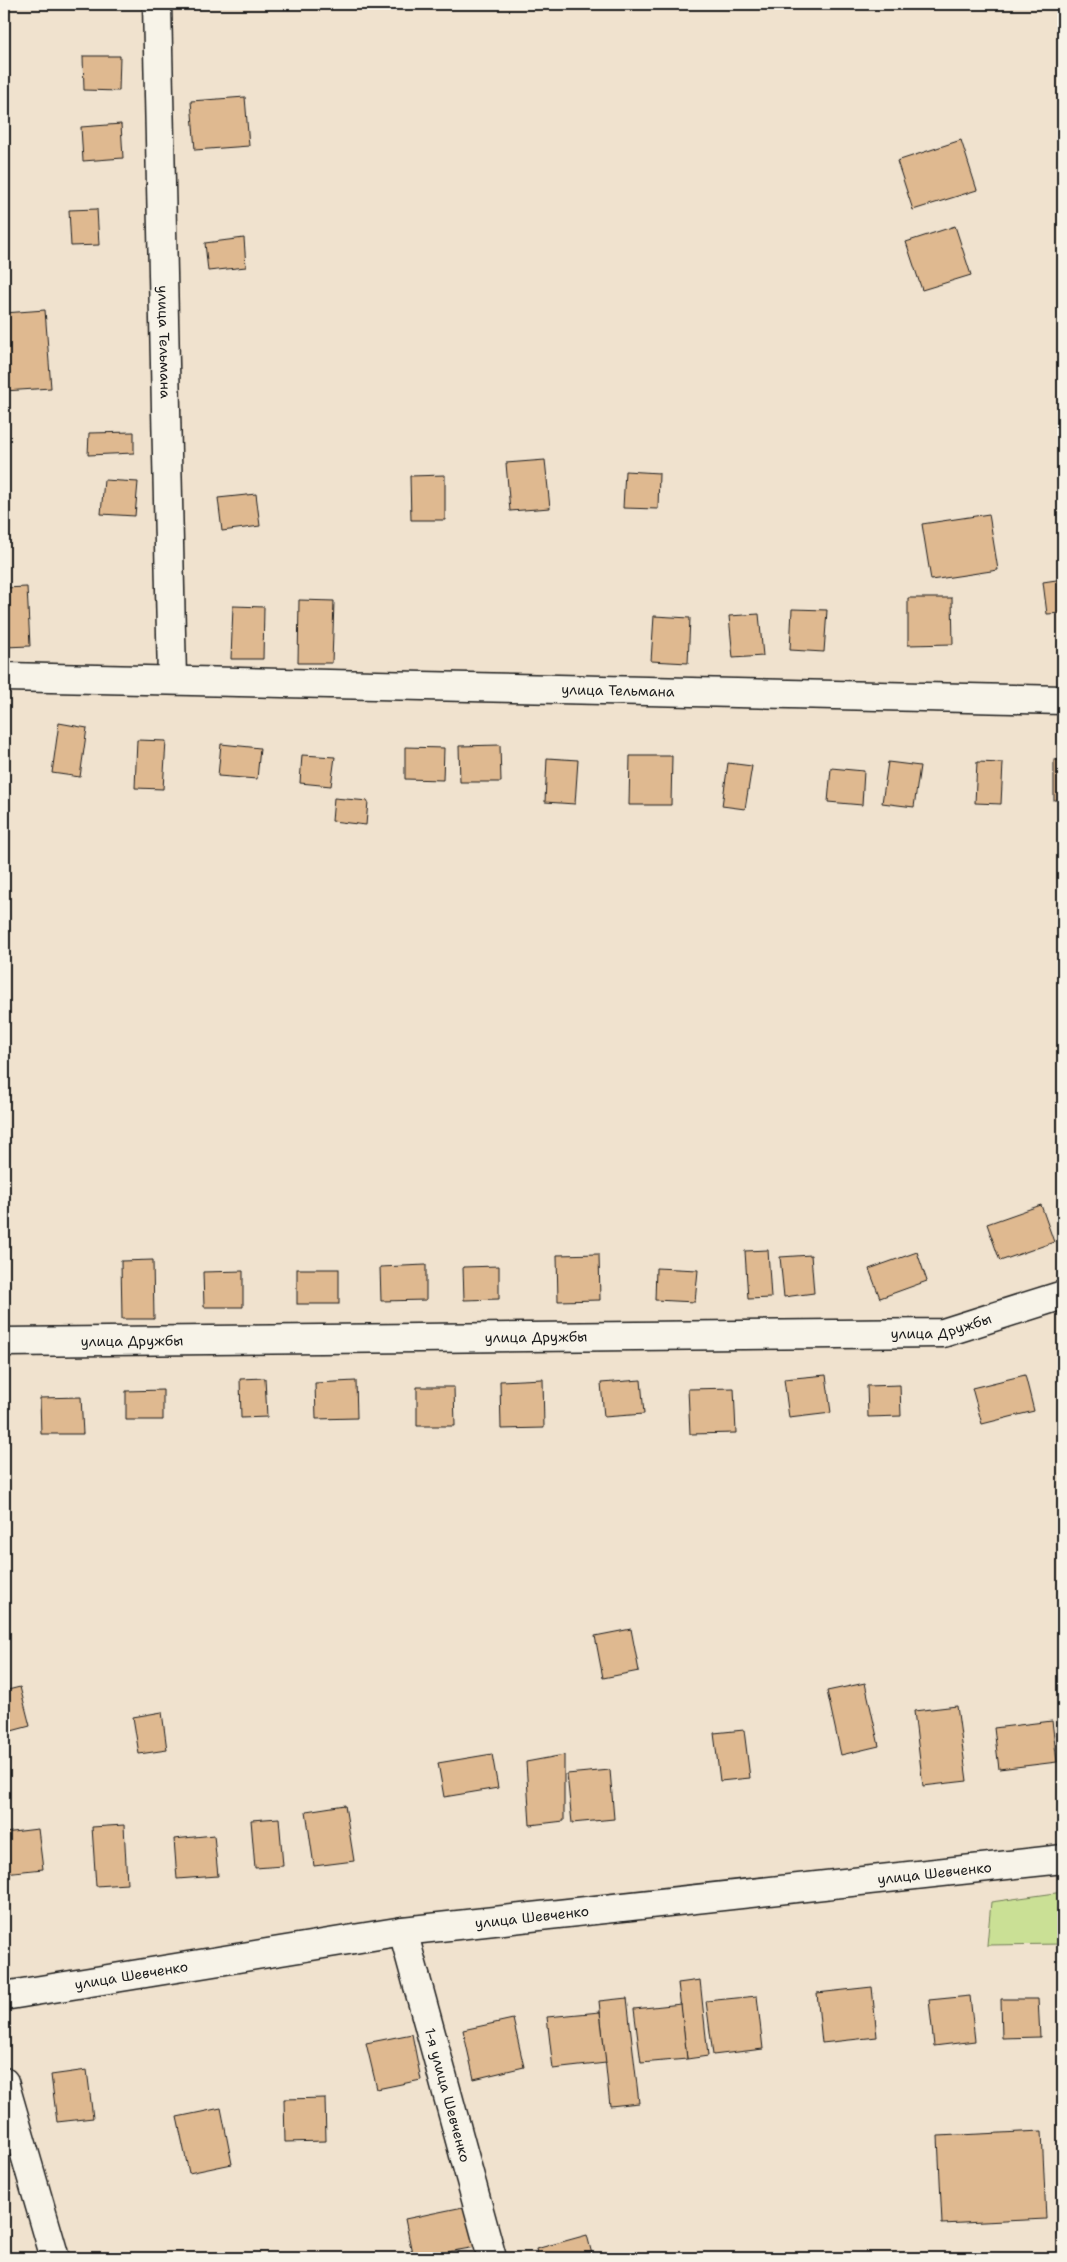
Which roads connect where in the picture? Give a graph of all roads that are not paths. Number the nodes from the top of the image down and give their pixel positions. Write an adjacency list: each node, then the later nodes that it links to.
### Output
1 (156, 4): 3 (street, улица Тельмана)
2 (4, 677): 3 (street, улица Тельмана)
3 (172, 679): 4 (street, улица Тельмана)
4 (1063, 700)
5 (1063, 1295): 6 (street, улица Дружбы)
6 (4, 1342)
7 (1063, 1859): 8 (street, улица Шевченко)
8 (403, 1931): 9 (street, улица Шевченко); 12 (street, 1-я улица Шевченко)
9 (4, 1996)
10 (4, 2082): 11 (street)
11 (55, 2258)
12 (492, 2258)

